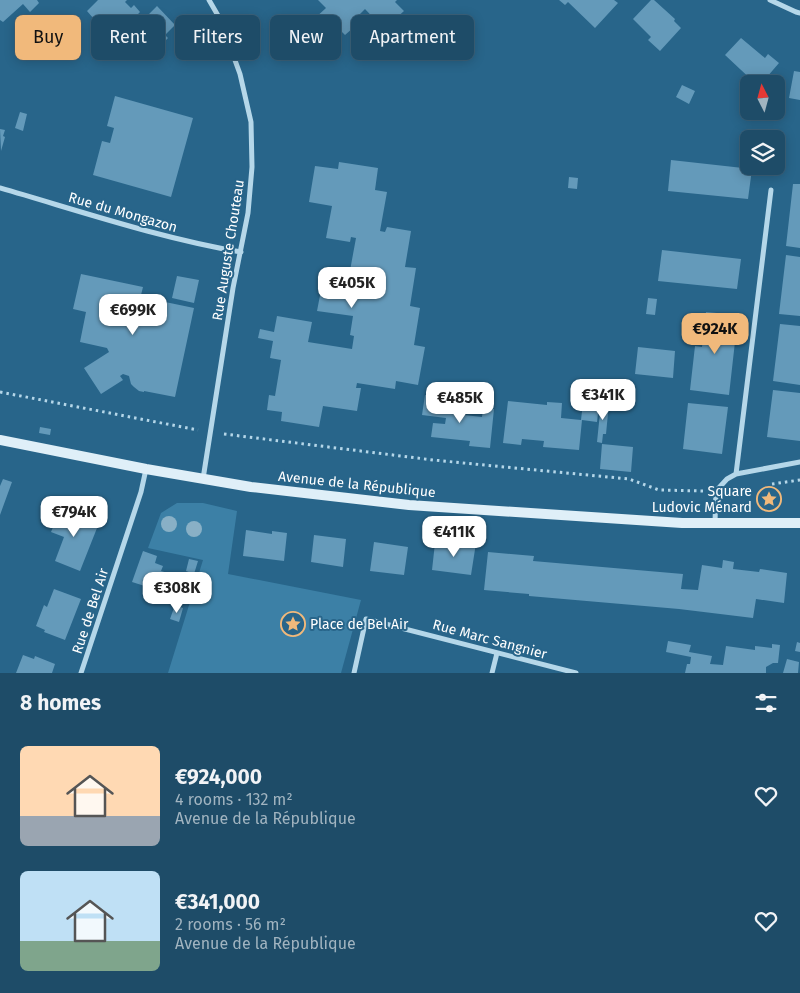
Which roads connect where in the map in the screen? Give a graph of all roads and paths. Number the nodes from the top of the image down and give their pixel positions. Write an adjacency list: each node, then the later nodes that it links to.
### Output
1 (209, 0): 6 (street, Rue Auguste Chouteau)
2 (770, 0): 3 (street)
3 (800, 13)
4 (0, 188): 6 (street, Rue du Mongazon)
5 (771, 190): 12 (street)
6 (241, 252): 8 (street, Rue Auguste Chouteau)
7 (0, 392): 8 (path)
8 (210, 432): 13 (street, Rue Auguste Chouteau); 14 (path)
9 (0, 440): 11 (street, Avenue de la République)
10 (800, 462): 12 (street)
11 (146, 469): 13 (street, Avenue de la République); 18 (street, Rue de Bel Air)
12 (736, 474): 15 (street)
13 (203, 479): 15 (street, Avenue de la République)
14 (629, 479)
15 (715, 522): 16 (street, Avenue de la République)
16 (800, 522)
17 (497, 653): 19 (street, Rue Marc Sangnier); 20 (street); 21 (street, Rue Marc Sangnier)
18 (81, 673)
19 (354, 673)
20 (492, 673)
21 (576, 673)

